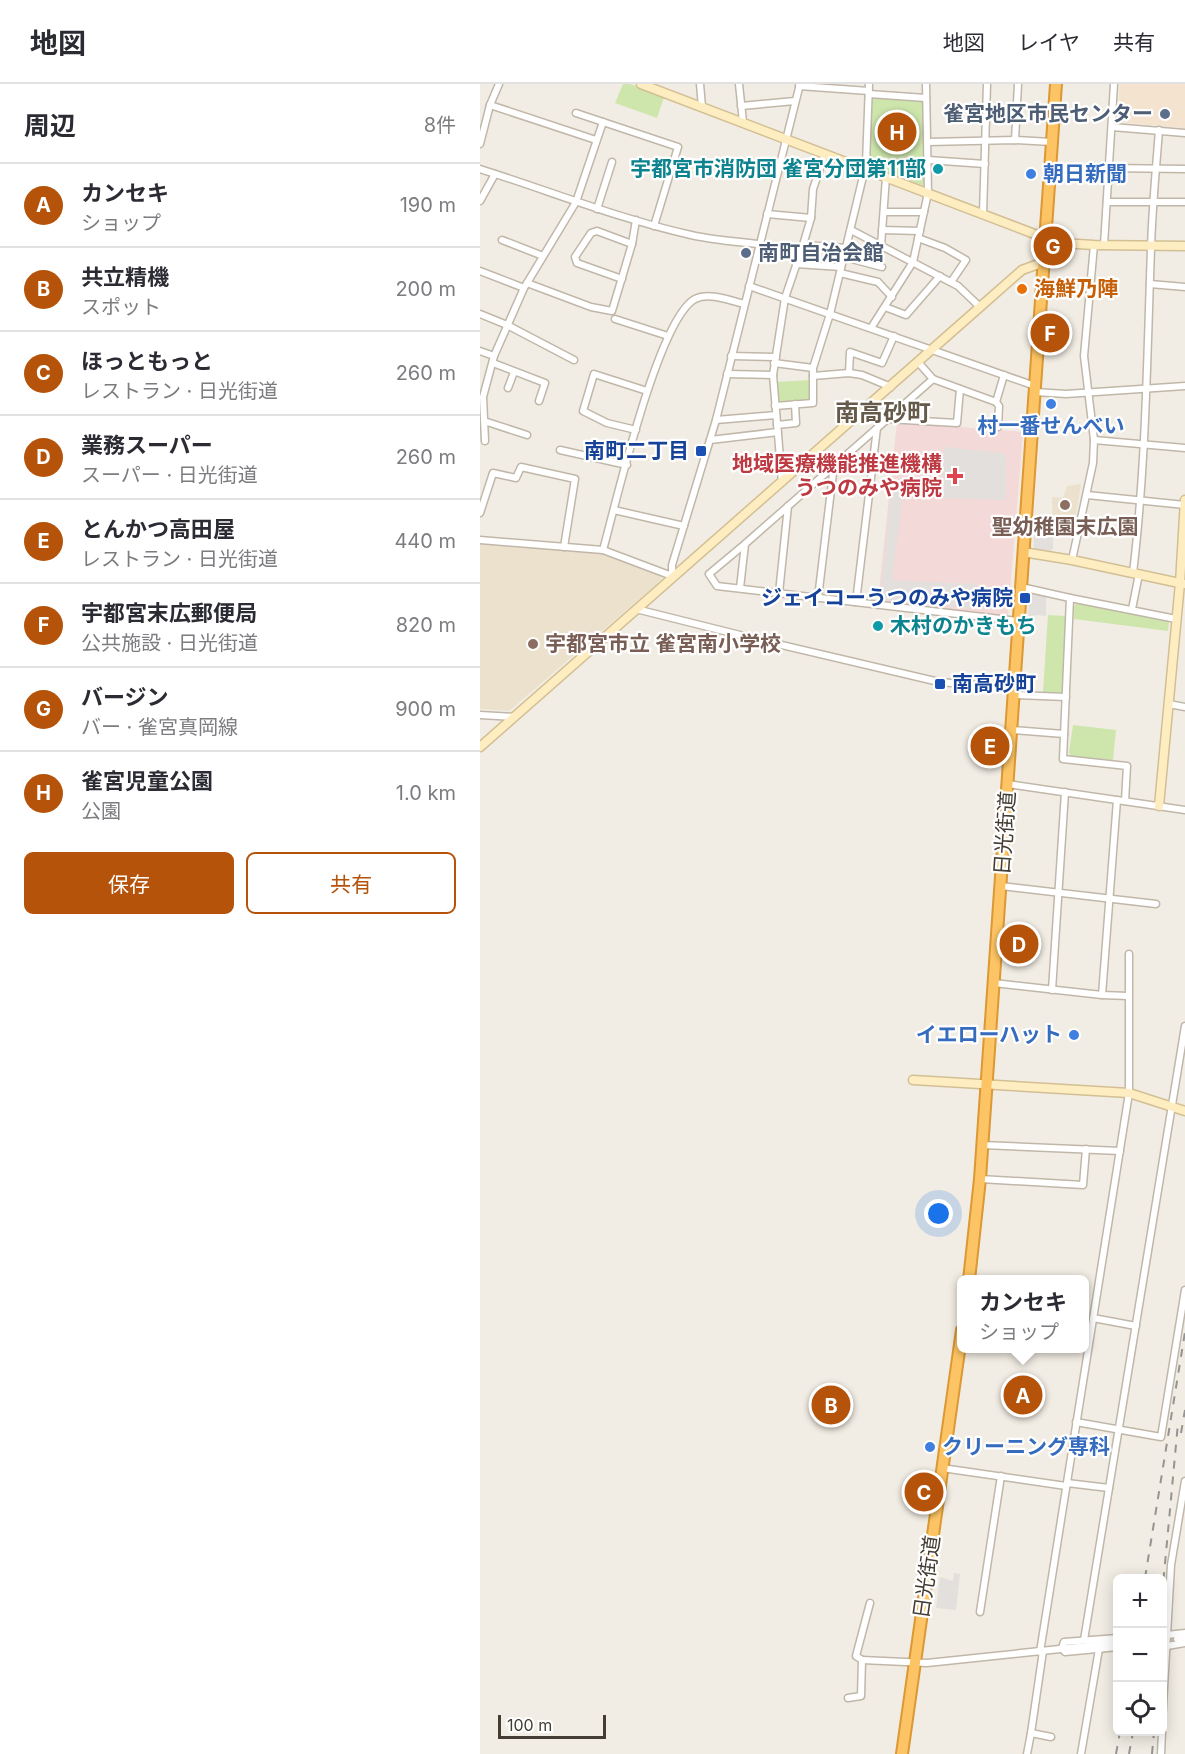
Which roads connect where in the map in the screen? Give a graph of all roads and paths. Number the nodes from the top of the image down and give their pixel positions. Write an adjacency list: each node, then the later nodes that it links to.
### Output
1 (499, 84): 14 (street)
2 (641, 84): 16 (street)
3 (699, 84): 16 (street)
4 (739, 84): 15 (street)
5 (926, 84): 12 (street)
6 (987, 84): 25 (street)
7 (1018, 84): 26 (street)
8 (1056, 84): 28 (highway, 日光街道)
9 (1114, 84): 20 (street)
10 (799, 85): 11 (street); 13 (street)
11 (869, 90): 12 (street); 36 (street)
12 (926, 98): 27 (street)
13 (795, 101): 15 (street); 23 (street)
14 (490, 105): 24 (street); 29 (street)
15 (741, 106): 19 (street)
16 (702, 107): 19 (street)
17 (576, 113): 18 (street)
18 (603, 122): 24 (street); 54 (street)
19 (743, 122): 23 (street)
20 (1112, 127): 21 (street); 34 (street)
21 (1160, 130): 22 (street); 37 (street)
22 (1185, 133)
23 (785, 139): 30 (street); 50 (street)
24 (596, 140): 43 (street)
25 (986, 140): 26 (street); 27 (street); 33 (street)
26 (1015, 140): 28 (street)
27 (928, 142): 31 (street)
28 (1052, 142): 59 (highway, 日光街道)
29 (480, 144)
30 (825, 154): 36 (street); 52 (street)
31 (928, 160): 33 (street); 41 (street)
32 (612, 162): 47 (street)
33 (985, 164): 51 (street)
34 (1109, 168): 37 (street); 44 (street)
35 (480, 169): 39 (street)
36 (865, 169): 40 (street); 55 (street)
37 (1156, 169): 38 (street); 45 (street)
38 (1185, 169)
39 (495, 174): 42 (street); 43 (street)
40 (886, 177): 41 (street); 48 (street)
41 (928, 193): 49 (street); 51 (street)
42 (480, 201)
43 (576, 202): 47 (street); 69 (street)
44 (1107, 202): 45 (street); 64 (street)
45 (1154, 202): 46 (street); 66 (street)
46 (1185, 202)
47 (597, 209): 53 (street)
48 (884, 212): 49 (street); 56 (street)
49 (924, 212): 57 (street)
50 (767, 214): 52 (street); 61 (street)
51 (983, 214): 59 (street)
52 (812, 218): 62 (street)
53 (636, 220): 54 (street); 60 (street)
54 (654, 226): 61 (street)
55 (851, 230): 65 (street); 68 (street)
56 (882, 230): 57 (street); 65 (street)
57 (919, 235): 71 (street); 79 (street)
58 (502, 240): 69 (street)
59 (1045, 240): 63 (street); 72 (highway, 日光街道)
60 (632, 244): 78 (street); 78 (street)
61 (759, 244): 82 (street)
62 (802, 244): 68 (street); 73 (street)
63 (1094, 245): 64 (street); 118 (street)
64 (1104, 245): 66 (street)
65 (881, 246): 71 (street)
66 (1151, 246): 67 (street); 80 (street)
67 (1185, 246)
68 (846, 248): 70 (street)
69 (543, 256): 81 (street)
70 (844, 257): 74 (street); 75 (street)
71 (913, 262): 77 (street); 84 (street)
72 (1044, 262): 88 (street); 115 (highway, 日光街道)
73 (796, 264): 75 (street); 85 (street)
74 (882, 267)
75 (841, 270): 84 (street); 90 (street)
76 (480, 271): 81 (street)
77 (940, 276): 79 (street); 87 (street)
78 (622, 279): 81 (street)
79 (951, 282): 88 (street)
80 (1150, 284): 83 (street); 116 (street)
81 (526, 285): 92 (street)
82 (749, 286): 85 (street); 86 (street)
83 (1185, 287)
84 (892, 297): 87 (street)
85 (785, 298): 90 (street); 101 (street)
86 (744, 304): 94 (street); 98 (street)
87 (885, 307): 93 (street)
88 (980, 307): 96 (street)
89 (480, 314): 92 (street)
90 (830, 314): 93 (street); 103 (street)
91 (615, 319): 94 (street)
92 (507, 325): 99 (street); 100 (street)
93 (871, 328): 95 (street)
94 (668, 336): 117 (street)
95 (894, 336): 96 (street); 105 (street)
96 (932, 350): 102 (street); 108 (street)
97 (480, 351): 99 (street)
98 (731, 356): 101 (street); 106 (street)
99 (493, 360): 104 (street); 119 (street)
100 (574, 360)
101 (775, 360): 103 (street); 107 (street)
102 (918, 362): 110 (street); 112 (street)
103 (813, 368): 109 (street)
104 (514, 372): 113 (street); 120 (street)
105 (849, 373): 109 (street); 112 (street)
106 (727, 374): 107 (street); 126 (street)
107 (773, 375): 123 (street)
108 (1004, 375): 115 (street); 121 (street)
109 (813, 376): 122 (street)
110 (933, 379): 114 (street); 125 (street)
111 (1185, 386): 116 (street)
112 (891, 387): 141 (street)
113 (508, 388)
114 (960, 389): 121 (street); 125 (street)
115 (1035, 389): 118 (street); 154 (highway, 日光街道)
116 (1147, 389): 118 (street); 136 (street)
117 (646, 391): 131 (street); 131 (street)
118 (1088, 393): 134 (street)
119 (482, 397): 127 (street)
120 (539, 400)
121 (996, 402): 129 (street)
122 (795, 404): 123 (street); 130 (street)
123 (775, 406): 124 (street)
124 (776, 416): 126 (street); 130 (street)
125 (887, 419): 128 (street)
126 (716, 420): 133 (street)
127 (484, 421): 132 (street); 135 (street)
128 (878, 427): 140 (street); 164 (street)
129 (998, 427)
130 (777, 429): 133 (street); 141 (street)
131 (636, 430): 139 (street)
132 (527, 435)
133 (710, 440): 149 (street)
134 (1094, 440): 136 (street); 142 (street)
135 (485, 441)
136 (1144, 443): 137 (street); 144 (street)
137 (1185, 448)
138 (560, 450): 139 (street)
139 (627, 465): 147 (street)
140 (834, 465): 145 (street); 162 (street)
141 (782, 482): 157 (street)
142 (1087, 495): 144 (street); 155 (street)
143 (1185, 500): 146 (street)
144 (1142, 502): 146 (street); 156 (street)
145 (789, 505): 151 (street); 161 (street)
146 (1185, 505): 158 (street)
147 (614, 510): 149 (street); 153 (street)
148 (480, 513): 152 (street)
149 (684, 526): 157 (street)
150 (480, 540): 152 (street)
151 (745, 544): 160 (street); 160 (street)
152 (564, 547): 153 (street)
153 (603, 550): 157 (street)
154 (1023, 552): 155 (street); 159 (highway, 日光街道)
155 (1072, 560): 156 (street)
156 (1136, 574): 158 (street); 166 (street)
157 (672, 576): 165 (street)
158 (1182, 584): 167 (street)
159 (1021, 587): 163 (street); 168 (highway, 日光街道)
160 (740, 588): 161 (street)
161 (780, 593): 162 (street)
162 (818, 598): 164 (street)
163 (1070, 598): 166 (street); 170 (street)
164 (856, 602): 168 (street)
165 (636, 609): 169 (street); 174 (street)
166 (1132, 609): 167 (street)
167 (1176, 619): 171 (street)
168 (1018, 621): 169 (highway, 日光街道)
169 (1014, 691): 170 (street); 175 (highway, 日光街道)
170 (1066, 697): 176 (street)
171 (1168, 704): 172 (street); 182 (street)
172 (1185, 707)
173 (480, 715): 174 (street)
174 (515, 717): 177 (street)
175 (1012, 729): 176 (street); 178 (highway, 日光街道)
176 (1064, 735): 181 (street)
177 (480, 747)
178 (1008, 784): 179 (street); 184 (highway, 日光街道)
179 (1065, 792): 180 (street); 185 (street)
180 (1117, 800): 181 (street); 186 (street)
181 (1125, 801): 182 (street)
182 (1159, 806): 183 (street)
183 (1185, 810)
184 (1001, 886): 185 (street); 189 (highway, 日光街道)
185 (1058, 892): 186 (street); 190 (street)
186 (1110, 899): 187 (street); 191 (street)
187 (1156, 904)
188 (1129, 954): 192 (street)
189 (994, 983): 190 (street); 195 (highway, 日光街道)
190 (1052, 990): 191 (street)
191 (1102, 995): 192 (street)
192 (1128, 996): 196 (street)
193 (1185, 1026): 197 (street)
194 (913, 1080): 195 (street)
195 (986, 1084): 196 (street); 199 (highway, 日光街道)
196 (1129, 1093): 197 (street); 201 (street)
197 (1172, 1108): 198 (street); 206 (street)
198 (1185, 1111)
199 (982, 1145): 200 (street); 202 (highway, 日光街道)
200 (1086, 1149): 201 (street); 202 (street)
201 (1120, 1151): 205 (street)
202 (980, 1179): 203 (highway, 日光街道)
203 (970, 1275)
204 (1185, 1290): 211 (street)
205 (1093, 1318): 206 (street); 207 (street)
206 (1136, 1326): 211 (street)
207 (1089, 1342)
208 (958, 1353): 212 (highway, 日光街道)
209 (1087, 1353): 210 (street)
210 (1076, 1422): 211 (street); 215 (street)
211 (1119, 1431): 216 (street)
212 (941, 1468): 213 (street); 232 (highway, 日光街道)
213 (1001, 1476): 215 (street); 218 (street)
214 (1185, 1481): 219 (street)
215 (1066, 1484): 216 (street); 230 (street)
216 (1109, 1488): 222 (street)
217 (870, 1603): 231 (street)
218 (980, 1612)
219 (1167, 1635): 220 (street)
220 (1185, 1635): 221 (street)
221 (1177, 1638)
222 (1084, 1640): 223 (street); 228 (street)
223 (1113, 1643)
224 (1113, 1643): 228 (street)
225 (1185, 1643): 227 (street)
226 (1113, 1644): 229 (street)
227 (1167, 1646)
228 (1062, 1648): 229 (street); 230 (street)
229 (1099, 1649): 239 (street)
230 (1041, 1651): 232 (street); 234 (street)
231 (862, 1660): 232 (street); 233 (street)
232 (915, 1663): 237 (highway, 日光街道)
233 (848, 1698)
234 (1031, 1733): 236 (street); 238 (street)
235 (1162, 1736): 240 (street)
236 (1051, 1737)
237 (902, 1754)
238 (1028, 1754)
239 (1081, 1754)
240 (1161, 1754)

